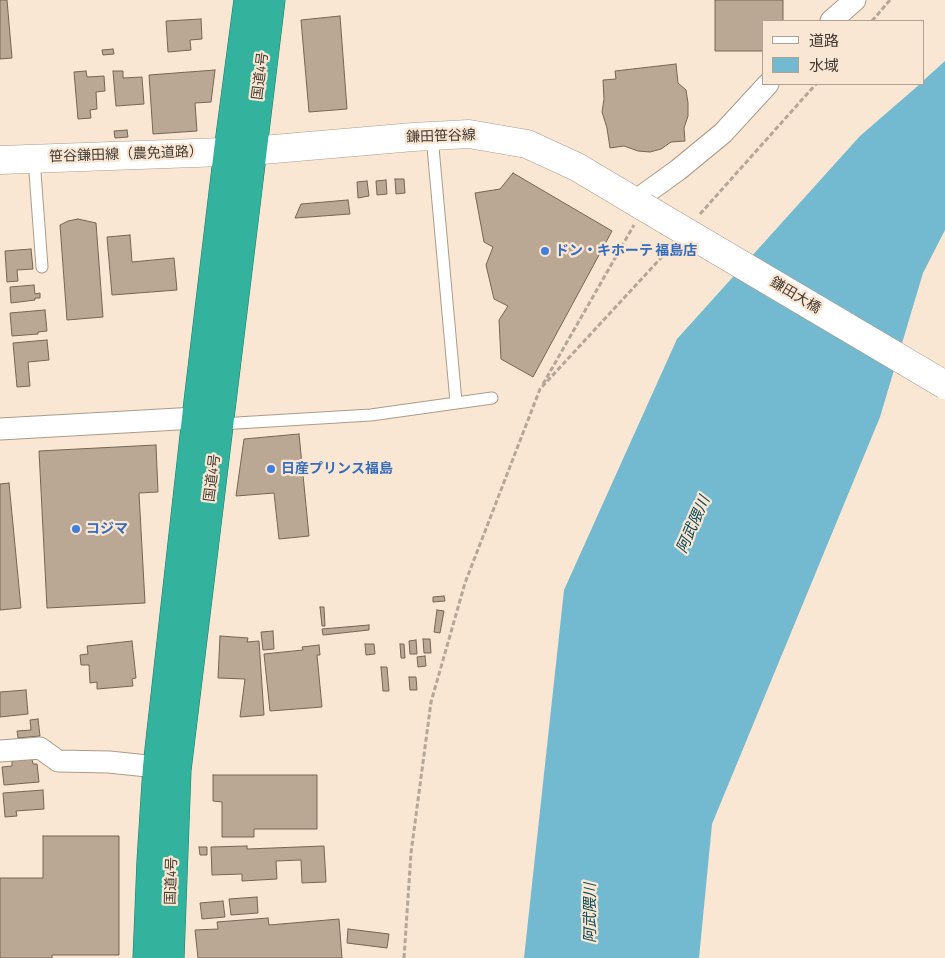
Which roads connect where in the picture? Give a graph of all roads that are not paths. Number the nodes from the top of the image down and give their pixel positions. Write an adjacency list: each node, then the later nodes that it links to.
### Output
1 (248, 0): 7 (highway, 国道4号)
2 (271, 0): 7 (highway, 国道4号)
3 (855, 0): 4 (street)
4 (833, 20)
5 (767, 85): 10 (street)
6 (432, 136): 7 (street, 鎌田笹谷線); 10 (street, 鎌田笹谷線); 14 (lane)
7 (239, 151): 8 (street, 笹谷鎌田線（農免道路）); 15 (highway, 国道4号)
8 (34, 159): 9 (street, 笹谷鎌田線（農免道路）); 11 (lane)
9 (0, 160)
10 (640, 204): 12 (street, 鎌田大橋, bridge)
11 (42, 267)
12 (945, 385)
13 (492, 398): 14 (lane)
14 (456, 402): 15 (lane)
15 (208, 421): 16 (street); 18 (highway, 国道4号); 20 (highway, 国道4号)
16 (0, 429)
17 (0, 751): 18 (street)
18 (157, 767): 19 (highway, 国道4号)
19 (147, 958)
20 (170, 958)

